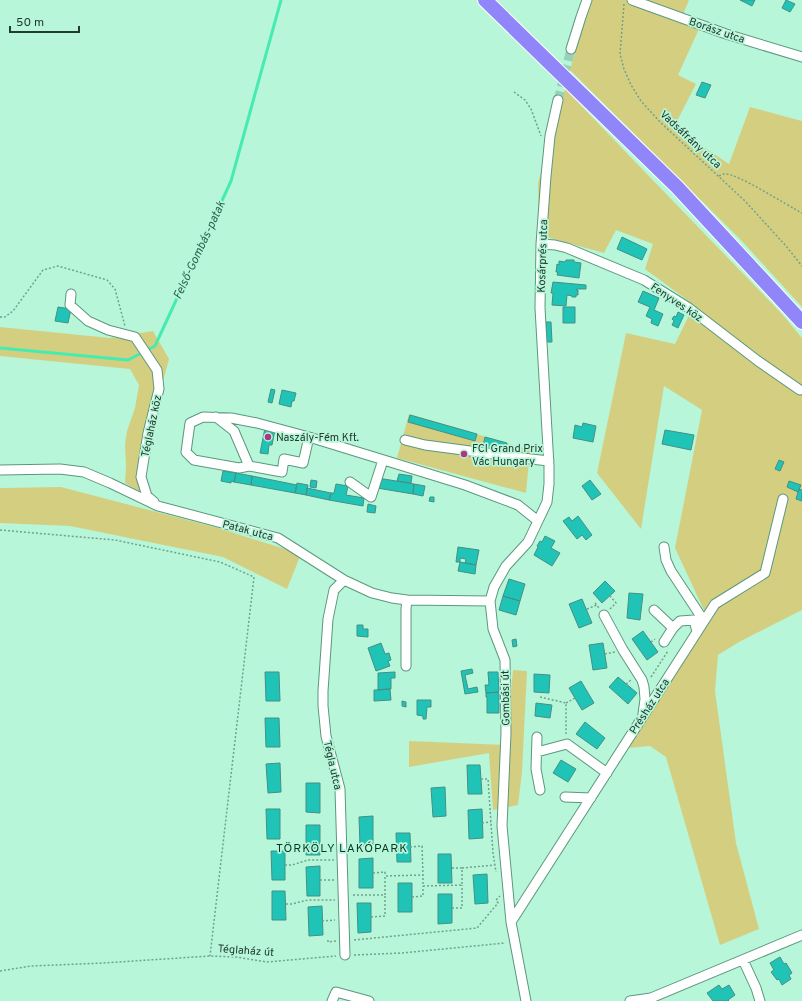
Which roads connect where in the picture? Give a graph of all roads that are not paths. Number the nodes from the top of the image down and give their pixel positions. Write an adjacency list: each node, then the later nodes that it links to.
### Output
1 (485, 0): 9 (highway)
2 (587, 0): 4 (street)
3 (632, 0): 5 (street, Borász utca)
4 (571, 49)
5 (802, 57)
6 (558, 100): 7 (street, Kosárprés utca)
7 (541, 244): 10 (street, Fenyves köz); 11 (street, Kosárprés utca)
8 (71, 294): 21 (street, Téglaház köz)
9 (802, 322)
10 (800, 390)
11 (546, 413): 16 (street, Gombási út)
12 (216, 417): 13 (street); 17 (street); 17 (street)
13 (309, 437): 15 (street); 17 (street)
14 (405, 440): 16 (street)
15 (383, 460): 19 (street); 22 (street)
16 (549, 461): 22 (street, Gombási út)
17 (249, 466)
18 (0, 470): 21 (street, Patak utca)
19 (350, 482)
20 (783, 499): 29 (street, Présház utca)
21 (158, 506): 24 (street, Patak utca)
22 (538, 522): 26 (street, Gombási út)
23 (664, 547): 29 (street)
24 (344, 580): 25 (street, Patak utca); 43 (street, Tégla utca)
25 (407, 600): 26 (street, Patak utca); 33 (street)
26 (490, 601): 41 (street, Gombási út)
27 (654, 610): 30 (street)
28 (604, 615): 34 (street)
29 (704, 621): 31 (street, Présház utca)
30 (673, 628): 31 (street); 32 (street)
31 (697, 632): 34 (street, Présház utca)
32 (664, 642)
33 (406, 666)
34 (642, 717): 37 (street, Présház utca)
35 (537, 737): 36 (street)
36 (537, 752): 37 (street); 38 (street)
37 (606, 773): 40 (street, Présház utca)
38 (540, 790)
39 (565, 797): 40 (street)
40 (591, 798): 41 (street, Présház utca)
41 (512, 922): 47 (street, Gombási út)
42 (802, 935): 44 (street)
43 (345, 956)
44 (743, 960): 48 (street); 49 (street)
45 (332, 1001): 46 (street)
46 (369, 1001)
47 (526, 1001)
48 (630, 1001)
49 (760, 1001)

